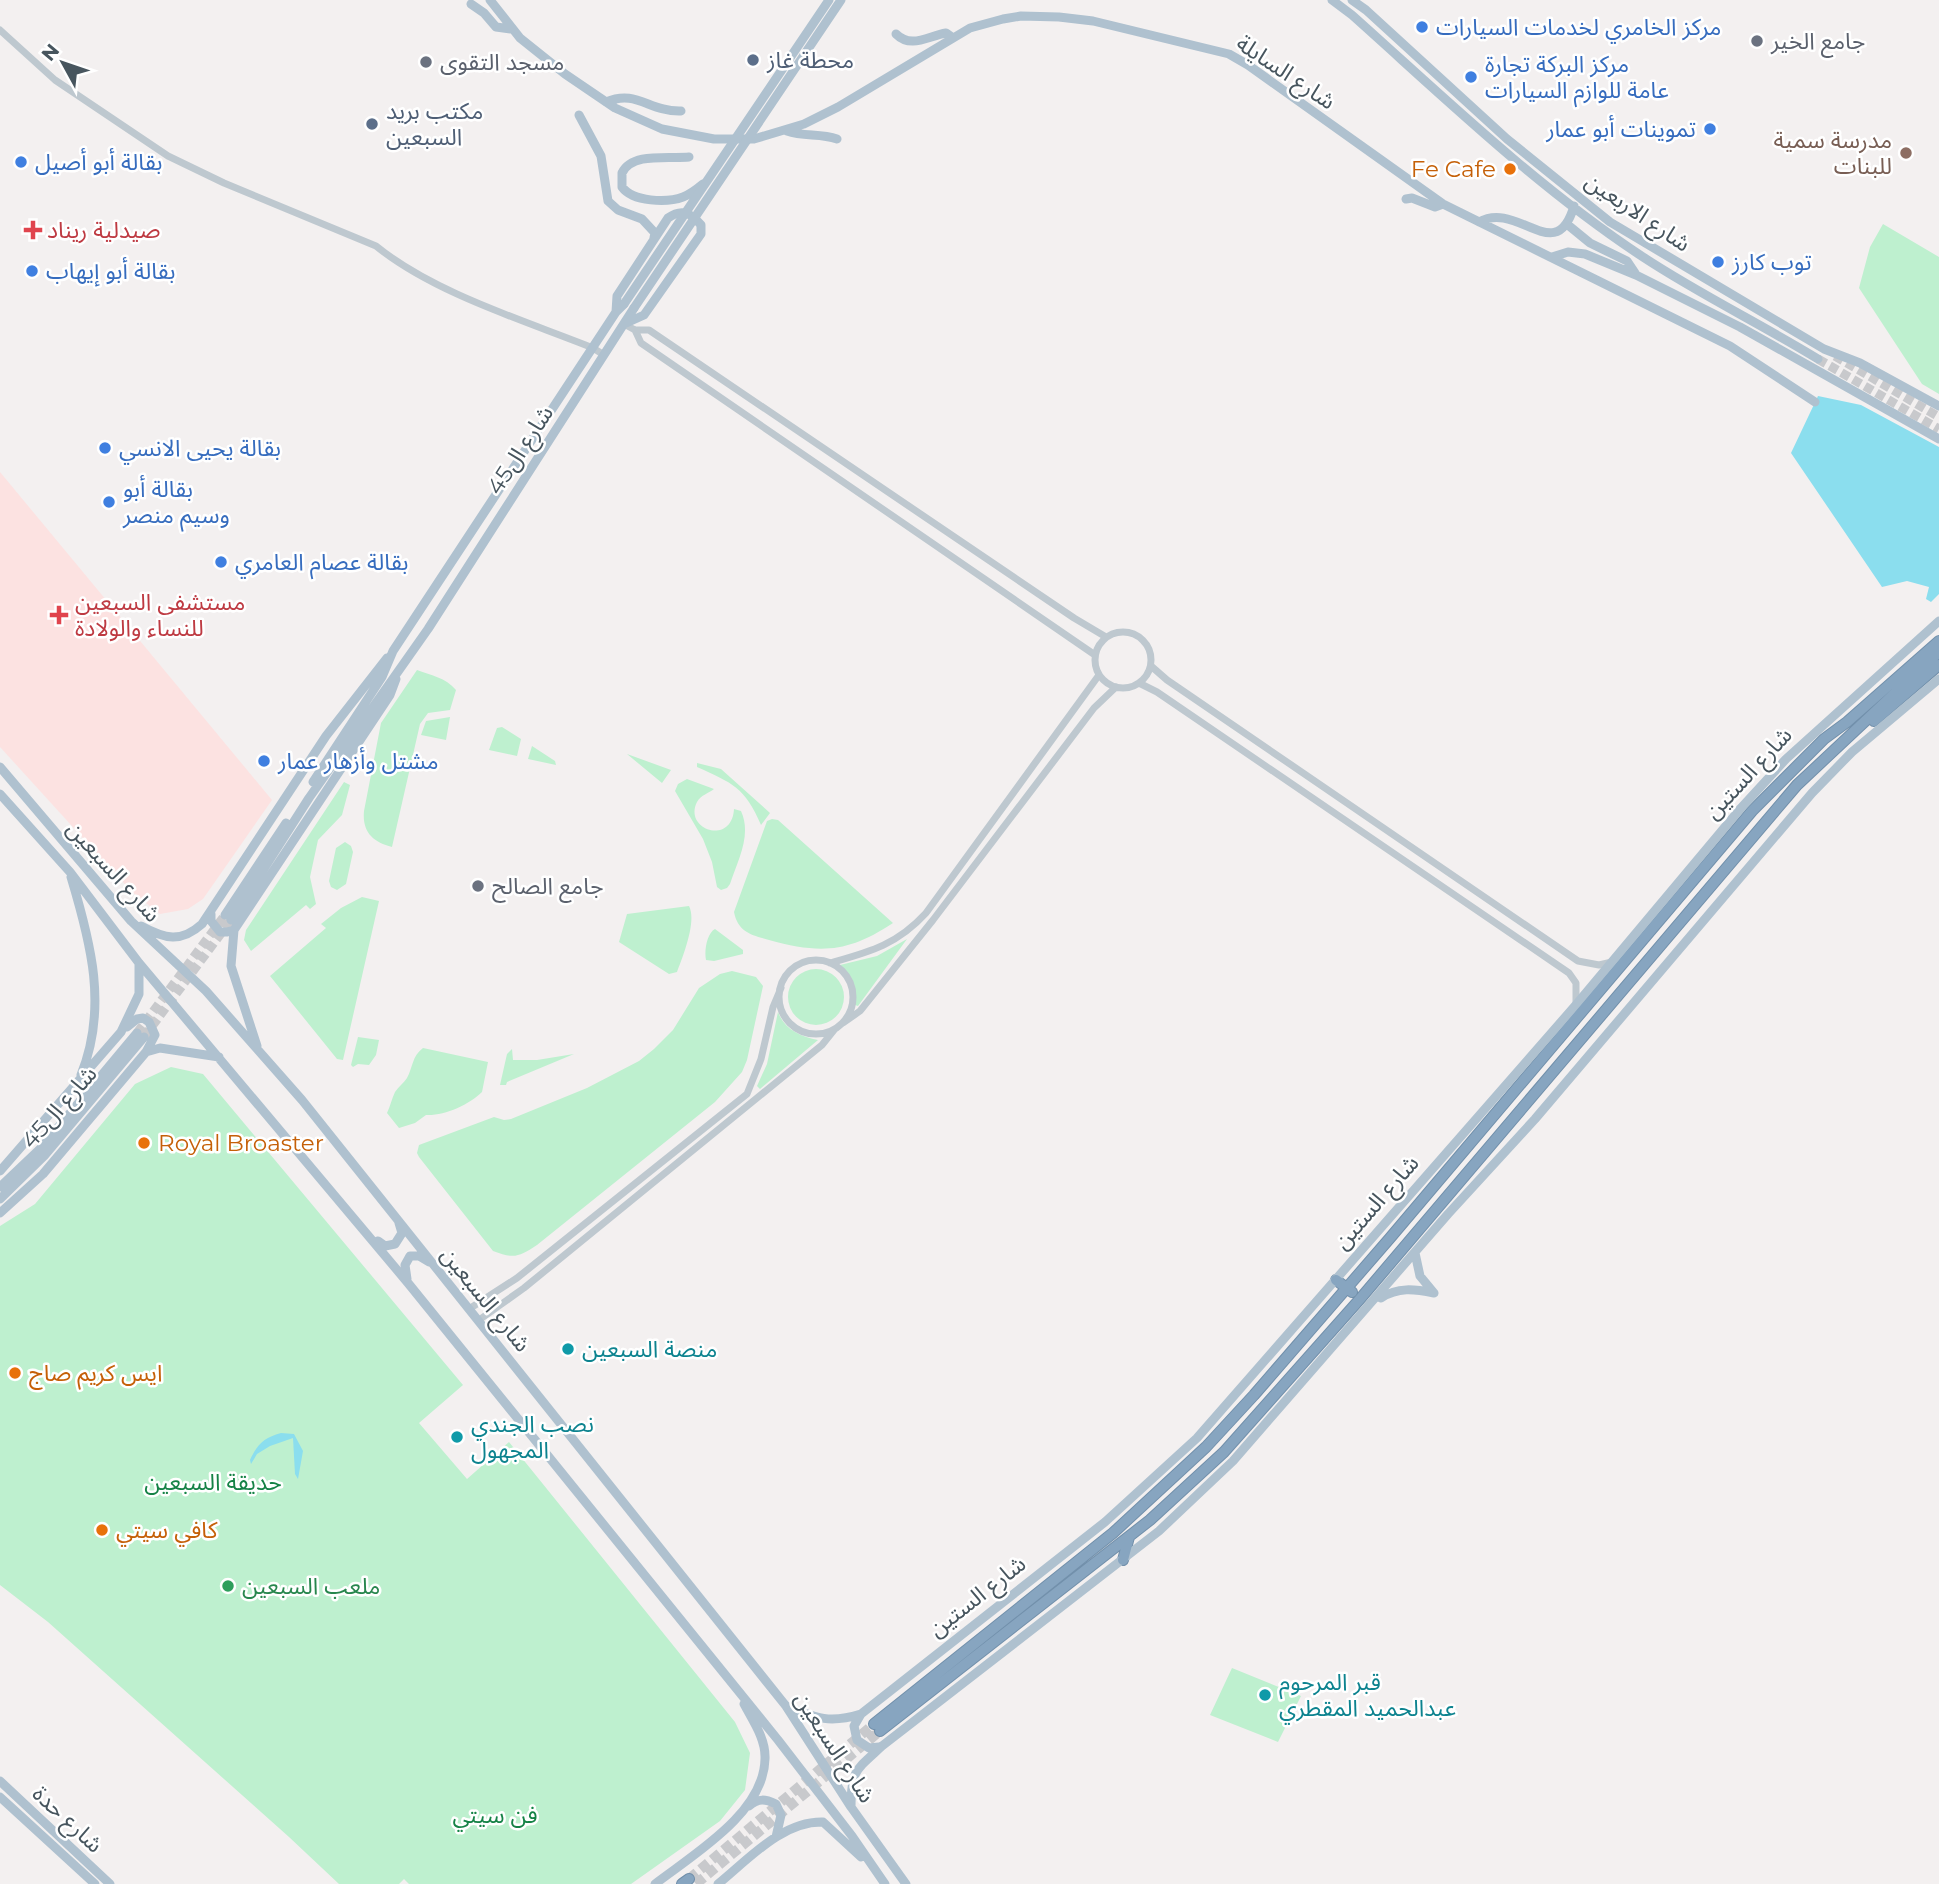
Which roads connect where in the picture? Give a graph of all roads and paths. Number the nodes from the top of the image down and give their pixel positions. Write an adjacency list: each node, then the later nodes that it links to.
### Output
1 (490, 0): 7 (main road, شارع السايلة)
2 (829, 0): 18 (main road, شارع ال45, bridge)
3 (841, 0): 29 (main road, شارع ال45, bridge)
4 (1332, 0): 16 (main road, شارع الاربعين)
5 (1352, 0): 16 (main road, شارع الاربعين)
6 (471, 4): 7 (main road)
7 (511, 29): 11 (main road, شارع السايلة)
8 (0, 30): 34 (street)
9 (896, 34): 10 (main road)
10 (953, 38): 14 (main road, شارع السايلة); 20 (main road, شارع السايلة)
11 (606, 102): 12 (main road); 14 (main road, شارع السايلة)
12 (681, 111)
13 (579, 115): 24 (main road)
14 (787, 131): 15 (main road)
15 (837, 139)
16 (1504, 142): 21 (main road, شارع الاربعين); 25 (main road, شارع الاربعين)
17 (689, 157): 18 (main road)
18 (709, 178): 29 (main road, شارع ال45, bridge)
19 (1406, 199): 20 (main road)
20 (1443, 204): 22 (main road, شارع السايلة)
21 (1574, 206): 23 (main road); 27 (main road, شارع الاربعين)
22 (1479, 222): 23 (main road); 26 (main road, شارع السايلة)
23 (1568, 225): 28 (main road)
24 (654, 238): 30 (main road); 31 (main road)
25 (1650, 246): 27 (main road); 37 (main road, شارع الاربعين)
26 (1552, 257): 28 (main road); 36 (main road, شارع السايلة)
27 (1643, 257): 28 (main road); 33 (main road, شارع الاربعين)
28 (1636, 275): 33 (main road)
29 (629, 306): 30 (main road, شارع ال45); 31 (main road, شارع ال45)
30 (616, 312): 34 (main road, شارع ال45)
31 (624, 324): 32 (street); 35 (main road, شارع ال45)
32 (635, 330): 41 (street); 45 (street)
33 (1751, 334): 38 (main road)
34 (593, 348): 35 (street); 43 (main road, شارع ال45)
35 (604, 355): 61 (main road, شارع ال45)
36 (1815, 402)
37 (1939, 406)
38 (1939, 439)
39 (1939, 621): 64 (main road, شارع الستين)
40 (1939, 632): 52 (highway)
41 (1106, 637): 45 (street); 47 (street)
42 (1939, 641): 52 (highway, شارع الستين)
43 (393, 651): 59 (main road); 61 (main road, شارع ال45)
44 (1939, 652): 53 (highway, شارع الستين)
45 (1095, 655): 48 (street)
46 (1939, 664): 53 (highway)
47 (1151, 666): 50 (street); 56 (street)
48 (1099, 675): 51 (street); 62 (street)
49 (1939, 679): 86 (main road)
50 (1139, 683): 51 (street); 57 (street)
51 (1116, 687): 63 (street)
52 (1824, 739): 90 (highway, شارع الستين)
53 (1834, 752): 91 (highway, شارع الستين)
54 (0, 767): 60 (main road, شارع السبعين)
55 (0, 794): 58 (main road, شارع السبعين)
56 (1424, 855): 57 (street); 64 (street)
57 (1419, 869): 68 (street)
58 (69, 872): 65 (main road, شارع السبعين); 75 (main road)
59 (211, 914): 60 (main road); 61 (main road)
60 (131, 921): 72 (main road, شارع السبعين)
61 (230, 922): 72 (main road)
62 (910, 931): 63 (street); 66 (street)
63 (918, 937): 69 (street)
64 (1612, 961): 68 (main road, شارع الستين)
65 (139, 963): 71 (main road); 74 (main road, شارع السبعين)
66 (830, 963): 67 (street); 69 (street)
67 (781, 988): 70 (street); 76 (street)
68 (1575, 1006): 88 (main road, شارع الستين)
69 (843, 1023): 70 (street)
70 (834, 1030): 77 (street)
71 (121, 1032): 73 (main road); 75 (main road)
72 (258, 1051): 84 (main road, شارع السبعين)
73 (146, 1052): 74 (main road); 83 (main road)
74 (220, 1058): 85 (main road, شارع السبعين)
75 (77, 1084): 80 (main road)
76 (747, 1094): 77 (street); 78 (street)
77 (753, 1102): 79 (street)
78 (701, 1130): 79 (street); 93 (street)
79 (708, 1140): 94 (street)
80 (0, 1171)
81 (0, 1187): 82 (main road, شارع ال45)
82 (0, 1199)
83 (0, 1213)
84 (399, 1221): 85 (main road); 87 (main road, شارع السبعين)
85 (370, 1237): 89 (main road, شارع السبعين)
86 (1415, 1253): 92 (main road); 92 (main road)
87 (433, 1264): 89 (main road); 93 (main road, شارع السبعين)
88 (1336, 1280): 90 (highway); 99 (main road, شارع الستين)
89 (408, 1283): 97 (main road, شارع السبعين)
90 (1346, 1288): 91 (highway); 95 (highway, شارع الستين)
91 (1360, 1298): 95 (highway, شارع الستين)
92 (1370, 1305): 96 (main road)
93 (469, 1308): 94 (main road, شارع السبعين)
94 (479, 1320): 98 (main road, شارع السبعين)
95 (1129, 1537): 96 (highway)
96 (1123, 1560): 100 (main road)
97 (733, 1684): 104 (main road); 106 (main road, شارع السبعين)
98 (786, 1706): 99 (main road, شارع الستين); 103 (main road, شارع السبعين)
99 (861, 1714): 100 (main road)
100 (883, 1746): 103 (main road)
101 (0, 1782): 108 (main road, شارع حدة)
102 (0, 1797): 107 (main road, شارع حدة)
103 (851, 1807): 112 (main road, شارع السبعين)
104 (746, 1809): 105 (main road); 109 (main road)
105 (776, 1837): 106 (main road); 110 (main road)
106 (873, 1869): 111 (main road, شارع السبعين)
107 (94, 1884)
108 (110, 1884)
109 (655, 1884)
110 (718, 1884)
111 (885, 1884)
112 (906, 1884)

